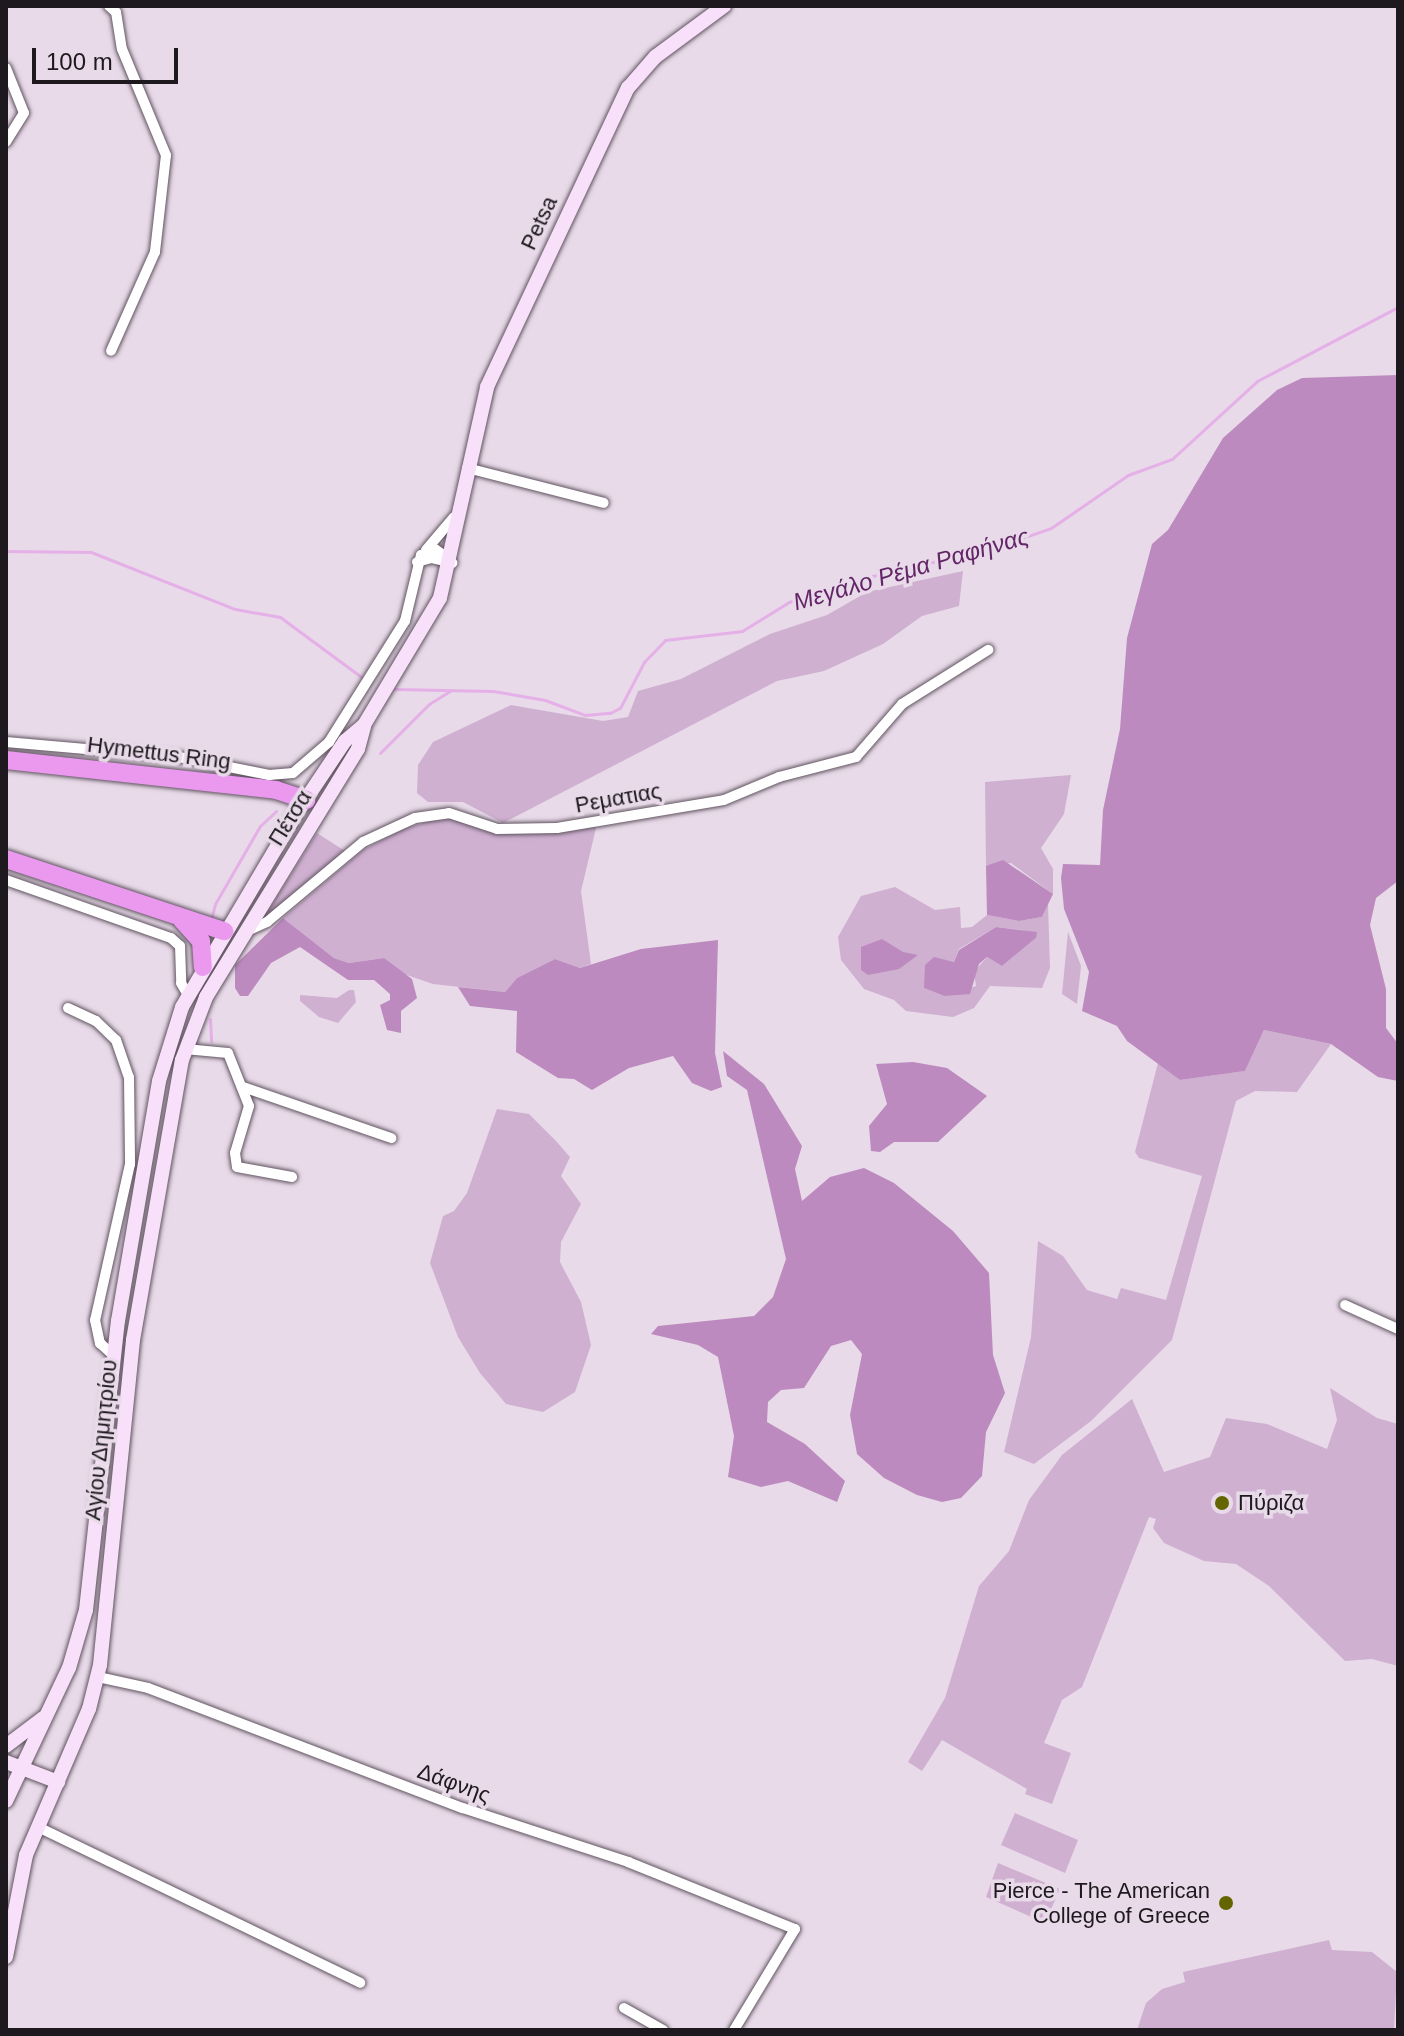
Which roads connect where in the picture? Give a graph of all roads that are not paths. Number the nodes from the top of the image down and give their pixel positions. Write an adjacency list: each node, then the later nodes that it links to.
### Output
1 (109, 6): 5 (street)
2 (724, 6): 6 (street, Petsa)
3 (6, 68): 4 (street)
4 (6, 142)
5 (111, 351)
6 (467, 468): 7 (street, Petsa); 8 (street)
7 (463, 501): 9 (street, Petsa); 10 (street, Petsa)
8 (604, 503)
9 (419, 558): 10 (street); 13 (street, Πέτσα)
10 (452, 563): 11 (street, Petsa)
11 (421, 633): 15 (street, Πέτσα)
12 (988, 650): 21 (street, Ρεματιας)
13 (6, 742)
14 (6, 760): 15 (highway, Hymettus Ring)
15 (314, 805): 17 (street, Πέτσα); 21 (street, Πέτσα)
16 (6, 859): 19 (highway)
17 (263, 868): 20 (street, Αγίου Δημητρίου)
18 (6, 880): 23 (street)
19 (180, 918): 20 (highway); 22 (highway)
20 (224, 931): 21 (street); 22 (street, Αγίου Δημητρίου)
21 (247, 931): 25 (street, Αγίου Δημητρίου)
22 (203, 967): 23 (street, Αγίου Δημητρίου)
23 (188, 995): 31 (street, Αγίου Δημητρίου)
24 (68, 1008): 31 (street)
25 (185, 1049): 26 (street); 32 (street, Αγίου Δημητρίου)
26 (243, 1087): 27 (street); 28 (street)
27 (391, 1138)
28 (292, 1177)
29 (1345, 1305): 30 (street)
30 (1398, 1329)
31 (114, 1356): 33 (street, Αγίου Δημητρίου)
32 (98, 1677): 37 (street, Αγίου Δημητρίου); 44 (street, Δάφνης)
33 (46, 1716): 34 (street); 36 (street, Αγίου Δημητρίου)
34 (6, 1747): 36 (street)
35 (6, 1762): 36 (street)
36 (23, 1765): 37 (street); 38 (street, Αγίου Δημητρίου)
37 (58, 1782): 39 (street, Αγίου Δημητρίου)
38 (6, 1801)
39 (38, 1827): 40 (street, Αγίου Δημητρίου); 41 (street)
40 (6, 1957)
41 (360, 1983)
42 (624, 2008): 43 (street)
43 (663, 2030)
44 (734, 2030)

